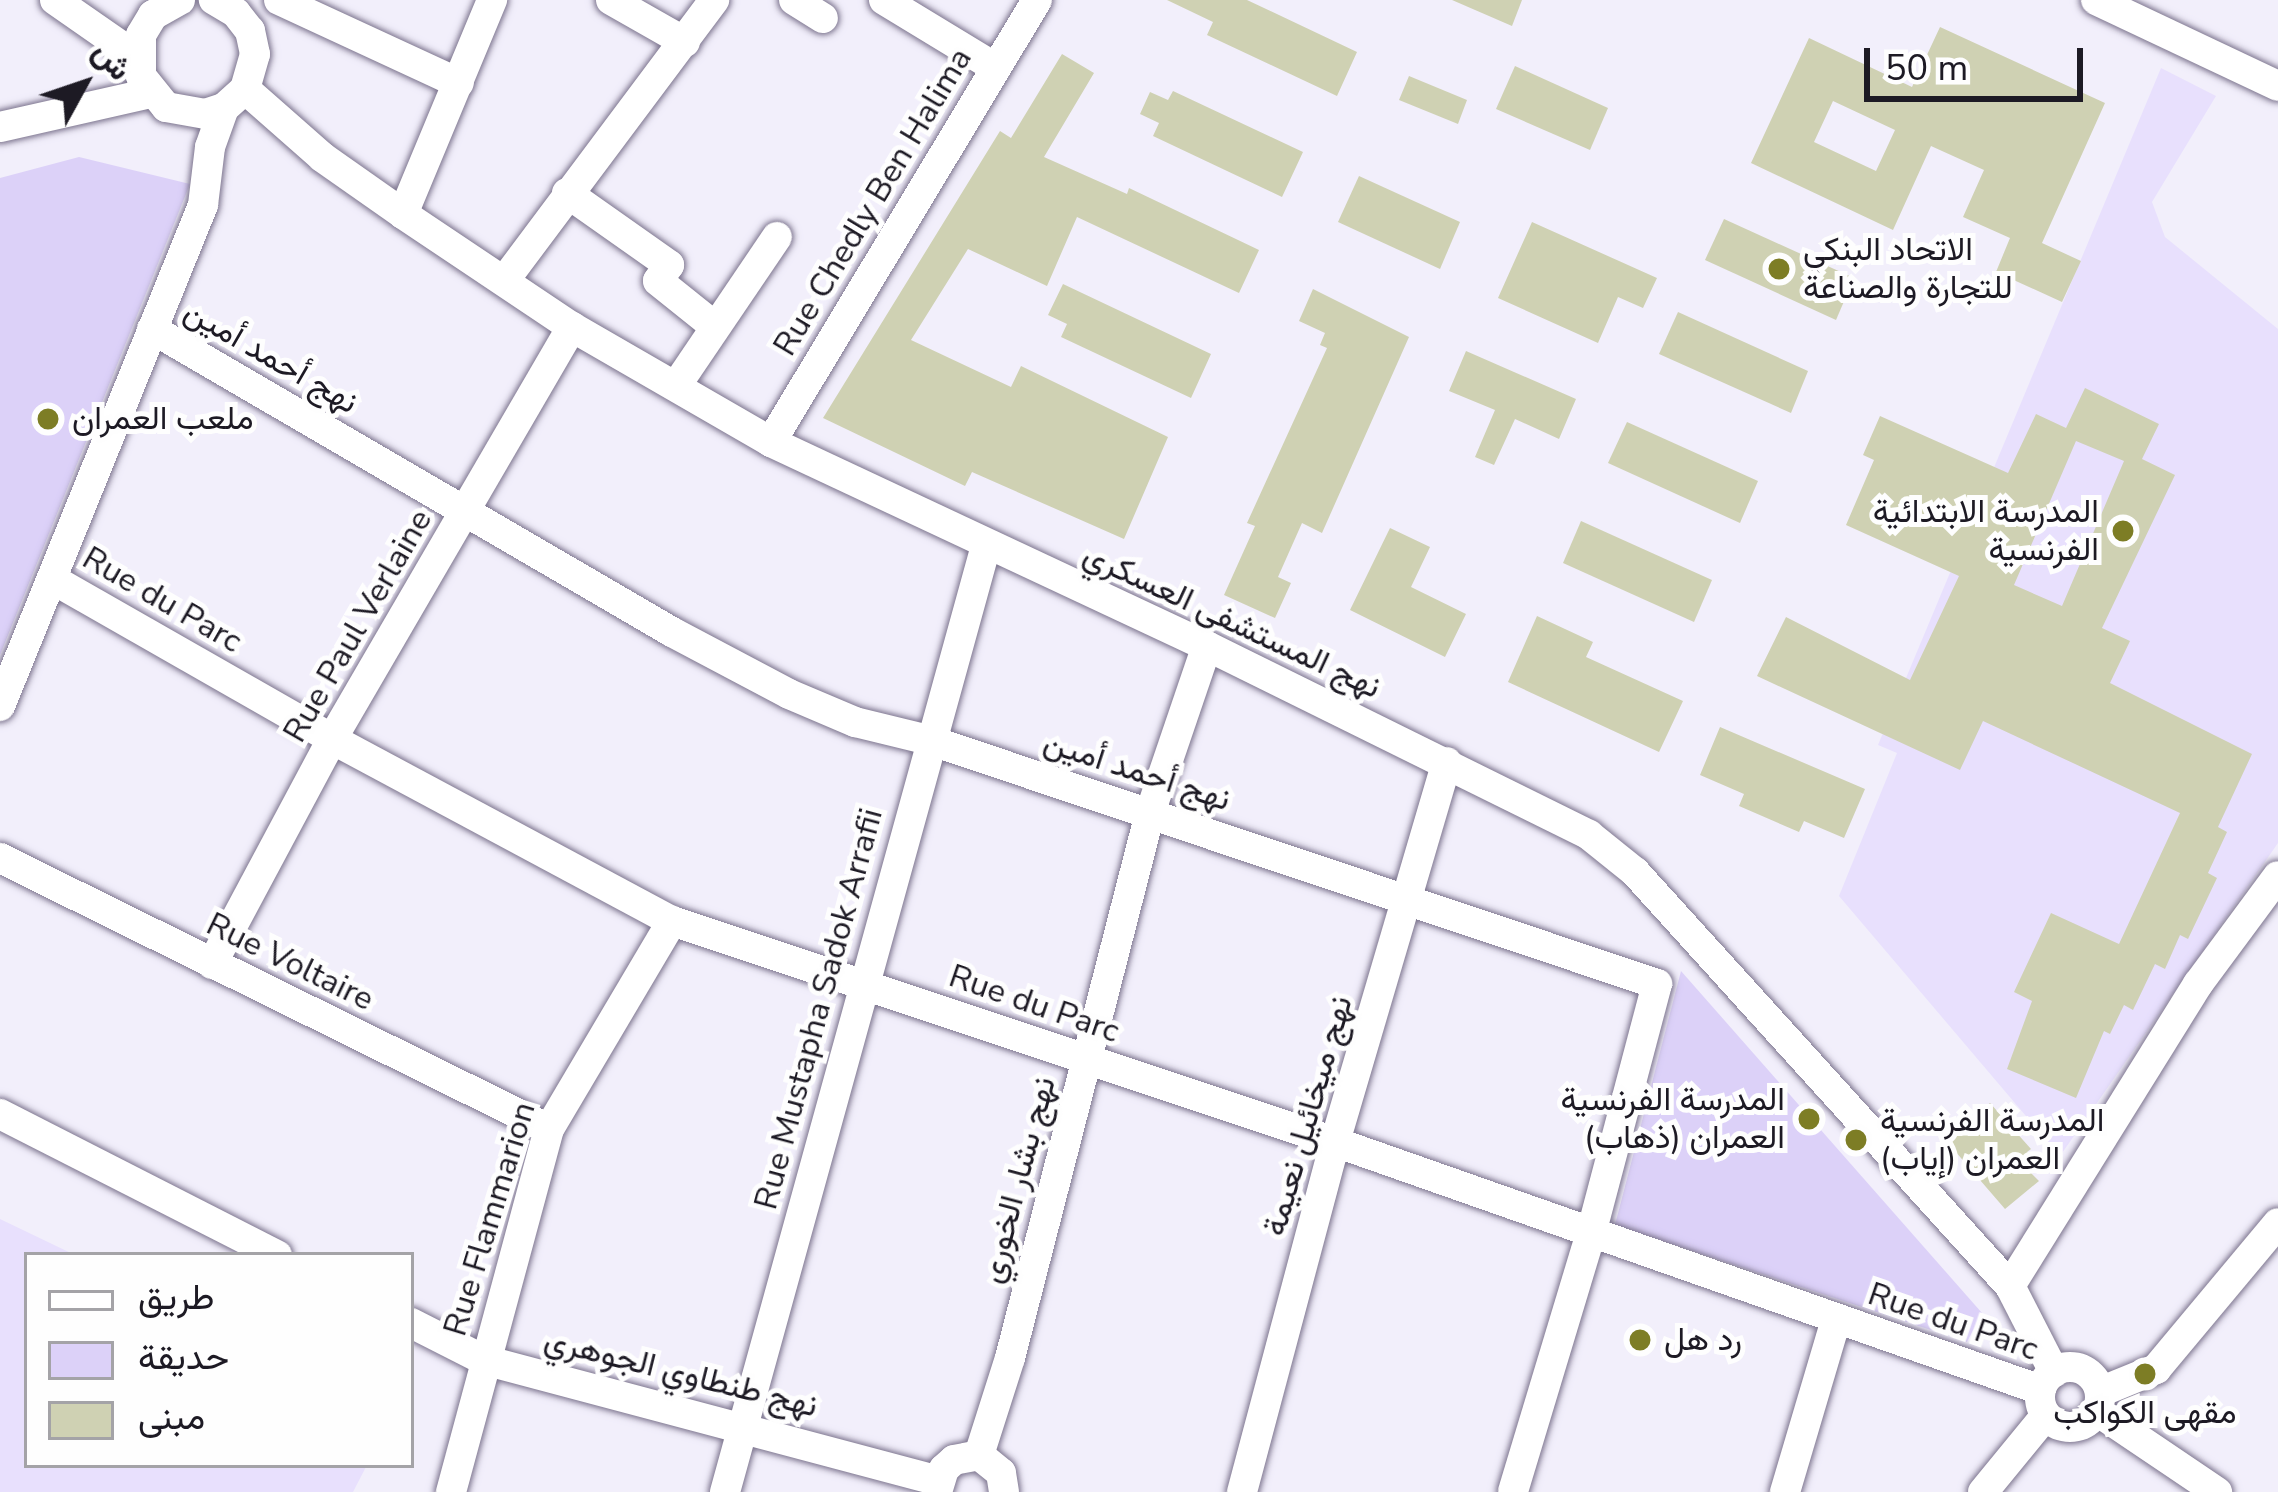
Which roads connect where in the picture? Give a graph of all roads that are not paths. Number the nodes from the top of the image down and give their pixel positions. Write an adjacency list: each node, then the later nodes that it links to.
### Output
1 (55, 0): 17 (street)
2 (180, 0): 17 (street)
3 (214, 0): 14 (street)
4 (256, 0): 14 (street)
5 (279, 0): 20 (street)
6 (492, 0): 20 (street)
7 (611, 0): 15 (street)
8 (714, 0): 15 (street)
9 (794, 0): 13 (street)
10 (884, 0): 18 (street)
11 (1037, 0): 18 (street, Rue Chedly Ben Halima)
12 (2096, 0): 19 (street)
13 (823, 18)
14 (250, 31): 22 (street)
15 (685, 42): 24 (street)
16 (2278, 48): 19 (street)
17 (137, 57): 21 (street)
18 (996, 68): 32 (street, Rue Chedly Ben Halima)
19 (2270, 81)
20 (459, 83): 25 (street)
21 (151, 93): 22 (street); 23 (street)
22 (235, 98): 25 (street, نهج المستشفى العسكري); 30 (street)
23 (0, 127)
24 (567, 193): 27 (street); 28 (street)
25 (403, 214): 27 (street, نهج المستشفى العسكري)
26 (777, 237): 28 (street)
27 (504, 281): 29 (street, نهج المستشفى العسكري)
28 (713, 325): 31 (street)
29 (572, 327): 31 (street, نهج المستشفى العسكري); 33 (street, Rue Paul Verlaine)
30 (152, 329): 33 (street, نهج أحمد أمين); 35 (street)
31 (676, 386): 32 (street, نهج المستشفى العسكري)
32 (771, 442): 34 (street, نهج المستشفى العسكري)
33 (466, 512): 38 (street, Rue Paul Verlaine); 39 (street, نهج أحمد أمين)
34 (986, 546): 36 (street, نهج المستشفى العسكري); 39 (street, Rue Mustapha Sadok Arrafii)
35 (52, 579): 37 (street); 38 (street, Rue du Parc)
36 (1207, 646): 40 (street, نهج المستشفى العسكري); 41 (street, نهج بشار الخوري)
37 (0, 706)
38 (332, 739): 45 (street, Rue du Parc); 46 (street, Rue Paul Verlaine)
39 (929, 740): 41 (street, نهج أحمد أمين); 47 (street, Rue Mustapha Sadok Arrafii)
40 (1447, 762): 44 (street, نهج ميخائيل نعيمة); 55 (street, نهج المستشفى العسكري)
41 (1150, 813): 44 (street, نهج أحمد أمين); 48 (street, نهج بشار الخوري)
42 (0, 858): 46 (street, Rue Voltaire)
43 (2278, 876): 55 (street)
44 (1409, 901): 51 (street, نهج ميخائيل نعيمة); 53 (street, نهج أحمد أمين)
45 (672, 921): 47 (street, Rue du Parc); 50 (street, Rue Flammarion)
46 (212, 964): 50 (street, Rue Voltaire)
47 (865, 985): 48 (street, Rue du Parc); 61 (street, Rue Mustapha Sadok Arrafii)
48 (1087, 1060): 51 (street, Rue du Parc); 62 (street, نهج بشار الخوري)
49 (0, 1114): 54 (street)
50 (549, 1130): 58 (street, Rue Flammarion)
51 (1335, 1142): 53 (street, Rue du Parc); 67 (street, نهج ميخائيل نعيمة)
52 (2278, 1222): 60 (street)
53 (1591, 1233): 56 (street, Rue du Parc); 68 (street, نهج أحمد أمين)
54 (271, 1252)
55 (2010, 1286): 59 (street, نهج المستشفى العسكري)
56 (1836, 1320): 59 (street, Rue du Parc); 69 (street)
57 (414, 1325): 58 (street, نهج طنطاوي الجوهري)
58 (484, 1360): 61 (street, نهج طنطاوي الجوهري); 64 (street, Rue Flammarion)
59 (2047, 1392): 60 (street, Rue du Parc); 60 (street); 70 (street)
60 (2098, 1402): 71 (street)
61 (743, 1425): 63 (street, نهج طنطاوي الجوهري); 65 (street, Rue Mustapha Sadok Arrafii)
62 (979, 1455): 63 (street); 66 (street)
63 (938, 1486)
64 (451, 1492)
65 (725, 1492)
66 (1004, 1492)
67 (1243, 1492)
68 (1514, 1492)
69 (1785, 1492)
70 (1983, 1492)
71 (2217, 1492)

